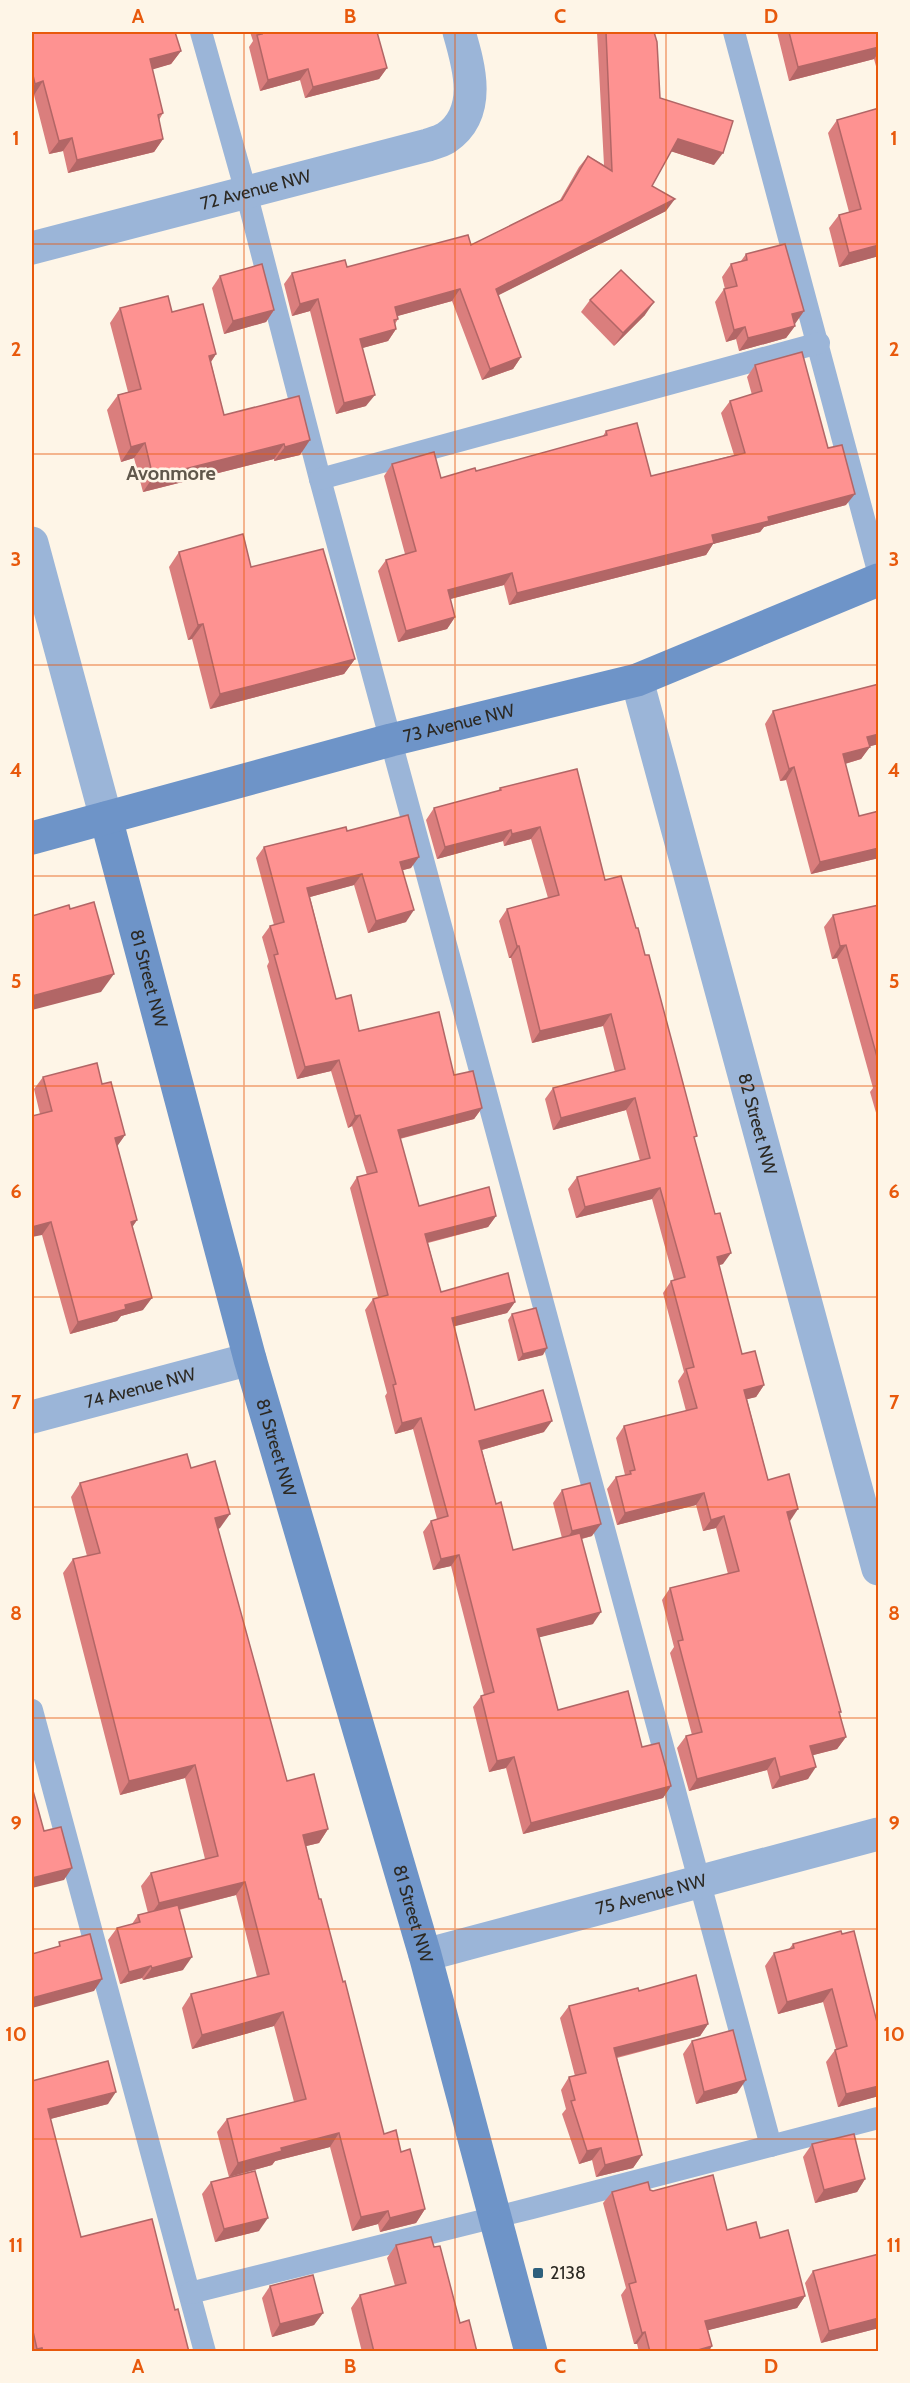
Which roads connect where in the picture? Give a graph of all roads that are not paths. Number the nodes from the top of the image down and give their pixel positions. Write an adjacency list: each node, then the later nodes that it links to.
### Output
1 (201, 32): 4 (lane)
2 (459, 32): 4 (street, 72 Avenue NW)
3 (734, 32): 6 (lane)
4 (246, 192): 5 (street, 72 Avenue NW); 7 (lane)
5 (32, 248)
6 (819, 343): 7 (lane); 9 (lane)
7 (320, 479): 12 (lane)
8 (32, 543): 13 (street, 81 Street NW)
9 (879, 571)
10 (879, 580): 11 (street, 73 Avenue NW)
11 (636, 680): 12 (street, 73 Avenue NW); 17 (street, 82 Street NW)
12 (391, 740): 13 (street, 73 Avenue NW); 20 (lane)
13 (106, 818): 14 (street, 73 Avenue NW); 15 (street, 81 Street NW)
14 (32, 838)
15 (250, 1359): 16 (street, 74 Avenue NW); 21 (street, 81 Street NW)
16 (32, 1417)
17 (879, 1569)
18 (32, 1710): 25 (lane)
19 (879, 1834): 20 (street, 75 Avenue NW)
20 (700, 1883): 21 (street, 75 Avenue NW); 23 (lane)
21 (425, 1954): 24 (street, 81 Street NW)
22 (879, 2118): 23 (lane)
23 (771, 2146): 24 (lane)
24 (495, 2217): 25 (lane); 27 (street, 81 Street NW)
25 (190, 2293): 26 (lane)
26 (205, 2352)
27 (531, 2352)

